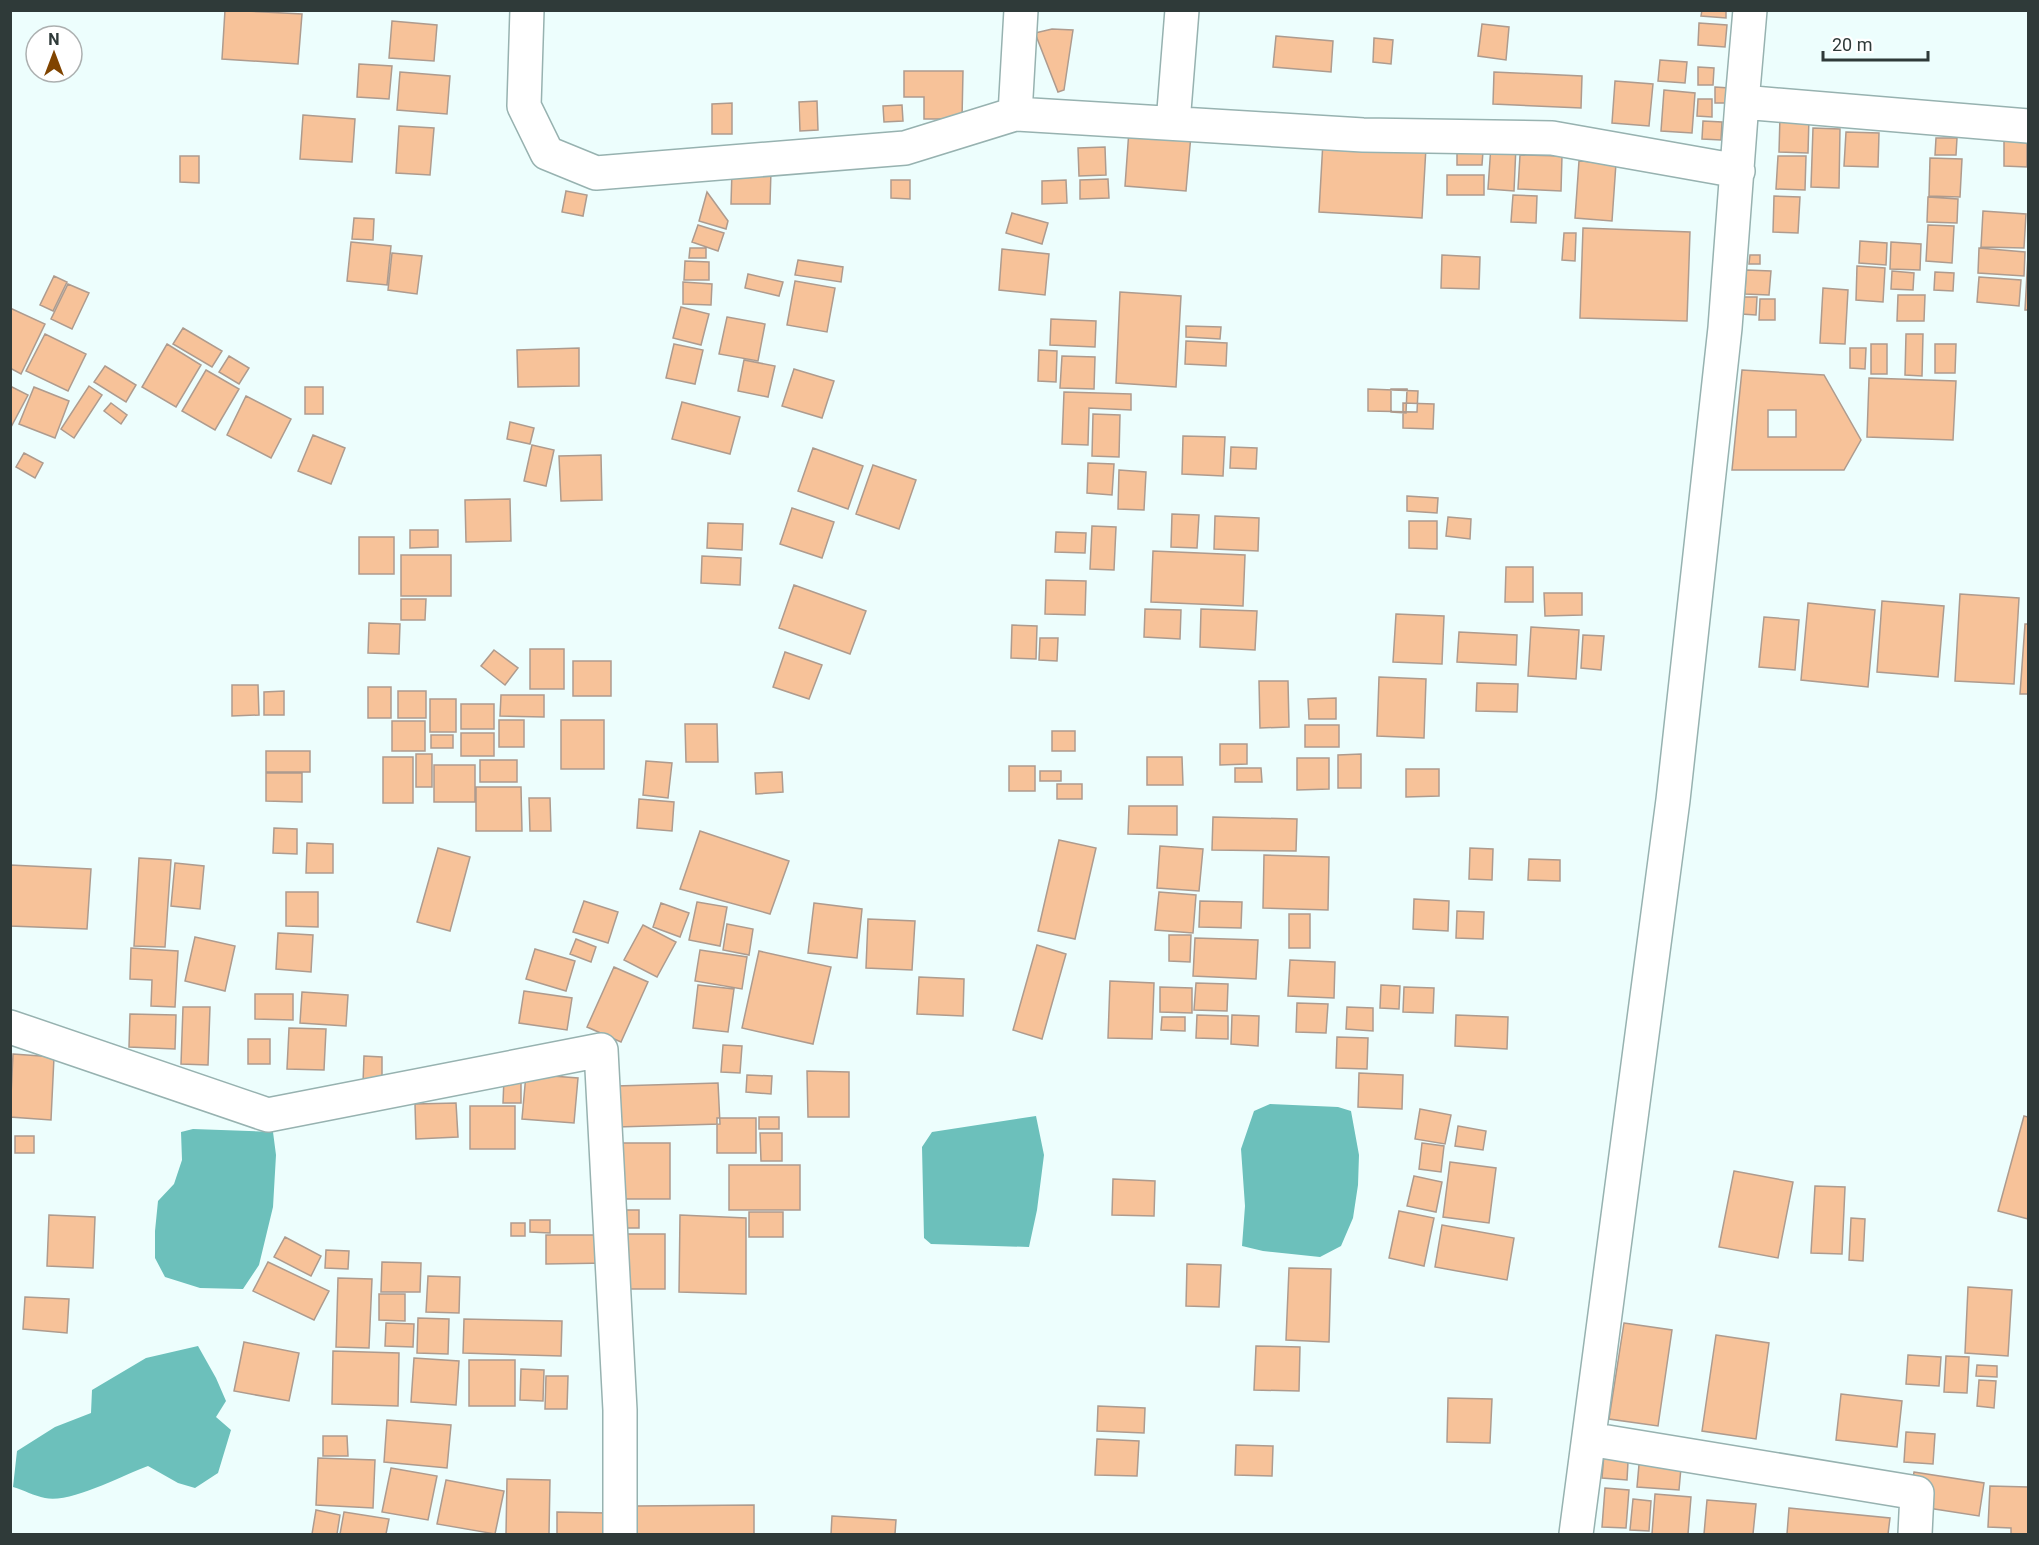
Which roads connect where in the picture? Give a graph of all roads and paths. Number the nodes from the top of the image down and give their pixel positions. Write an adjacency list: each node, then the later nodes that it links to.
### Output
1 (527, 10): 6 (street)
2 (1021, 10): 6 (street)
3 (1182, 10): 7 (street)
4 (1750, 10): 5 (street)
5 (1742, 102): 8 (street); 9 (street)
6 (1015, 114): 7 (street)
7 (1173, 123): 9 (street)
8 (2028, 126)
9 (1738, 171): 11 (street)
10 (10, 1027): 12 (street)
11 (1589, 1439): 13 (street); 14 (street)
12 (620, 1534)
13 (1576, 1534)
14 (1915, 1534)

